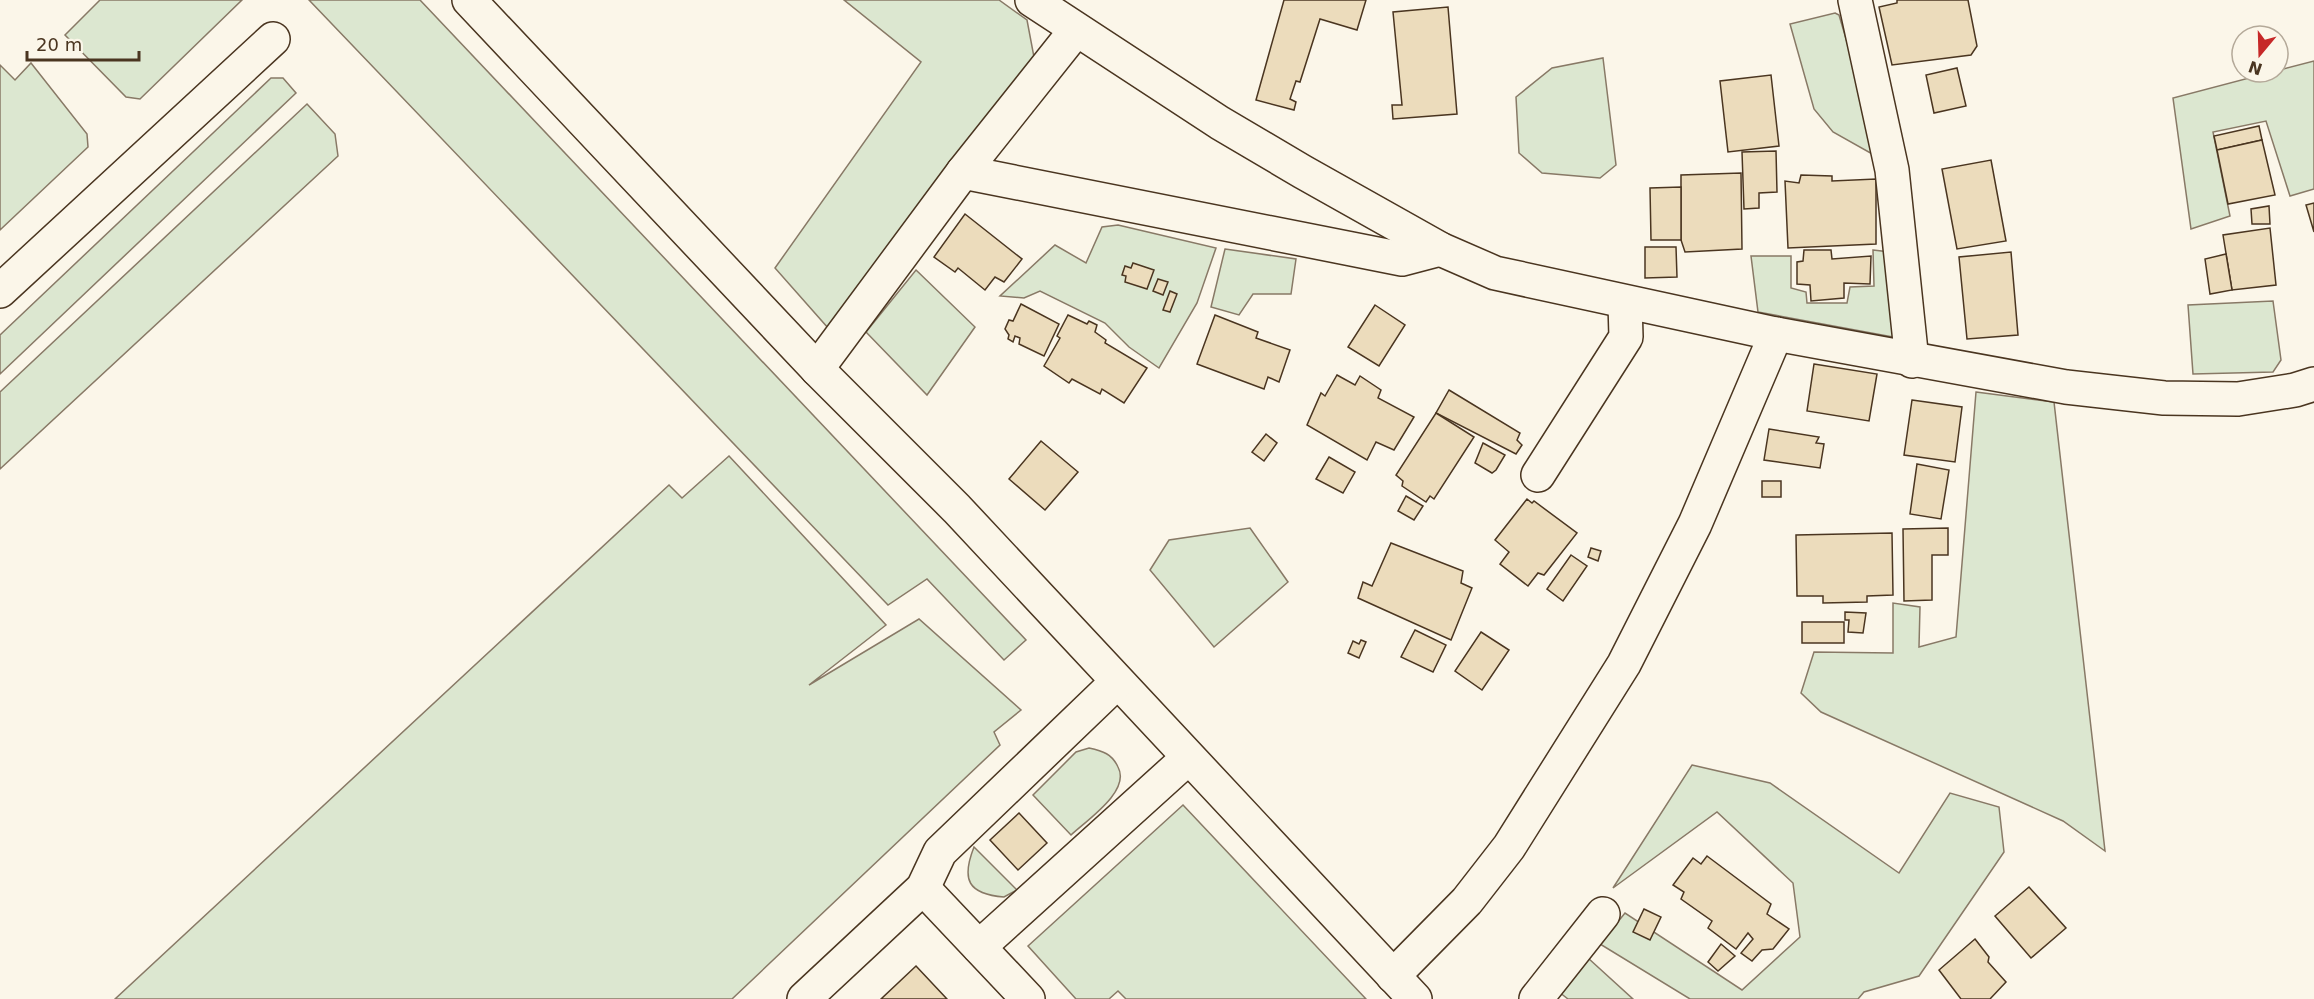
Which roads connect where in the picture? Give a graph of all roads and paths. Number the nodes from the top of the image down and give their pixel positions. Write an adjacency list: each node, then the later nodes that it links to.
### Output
1 (469, 0): 12 (street)
2 (1032, 0): 4 (street)
3 (1855, 0): 11 (street)
4 (1076, 30): 6 (street); 7 (street)
5 (273, 39): 8 (street)
6 (963, 172): 7 (street); 12 (street)
7 (1440, 249): 9 (street)
8 (0, 291)
9 (1625, 303): 10 (street); 14 (street)
10 (1776, 334): 11 (street); 20 (street)
11 (1912, 361): 13 (street)
12 (817, 369): 15 (street)
13 (2314, 384)
14 (1538, 475)
15 (1117, 682): 16 (street); 17 (street)
16 (1188, 758): 19 (street); 20 (street)
17 (923, 888): 19 (street); 21 (street)
18 (1603, 914): 23 (street)
19 (979, 947): 22 (street)
20 (1404, 987)
21 (804, 999)
22 (1028, 999)
23 (1536, 999)

